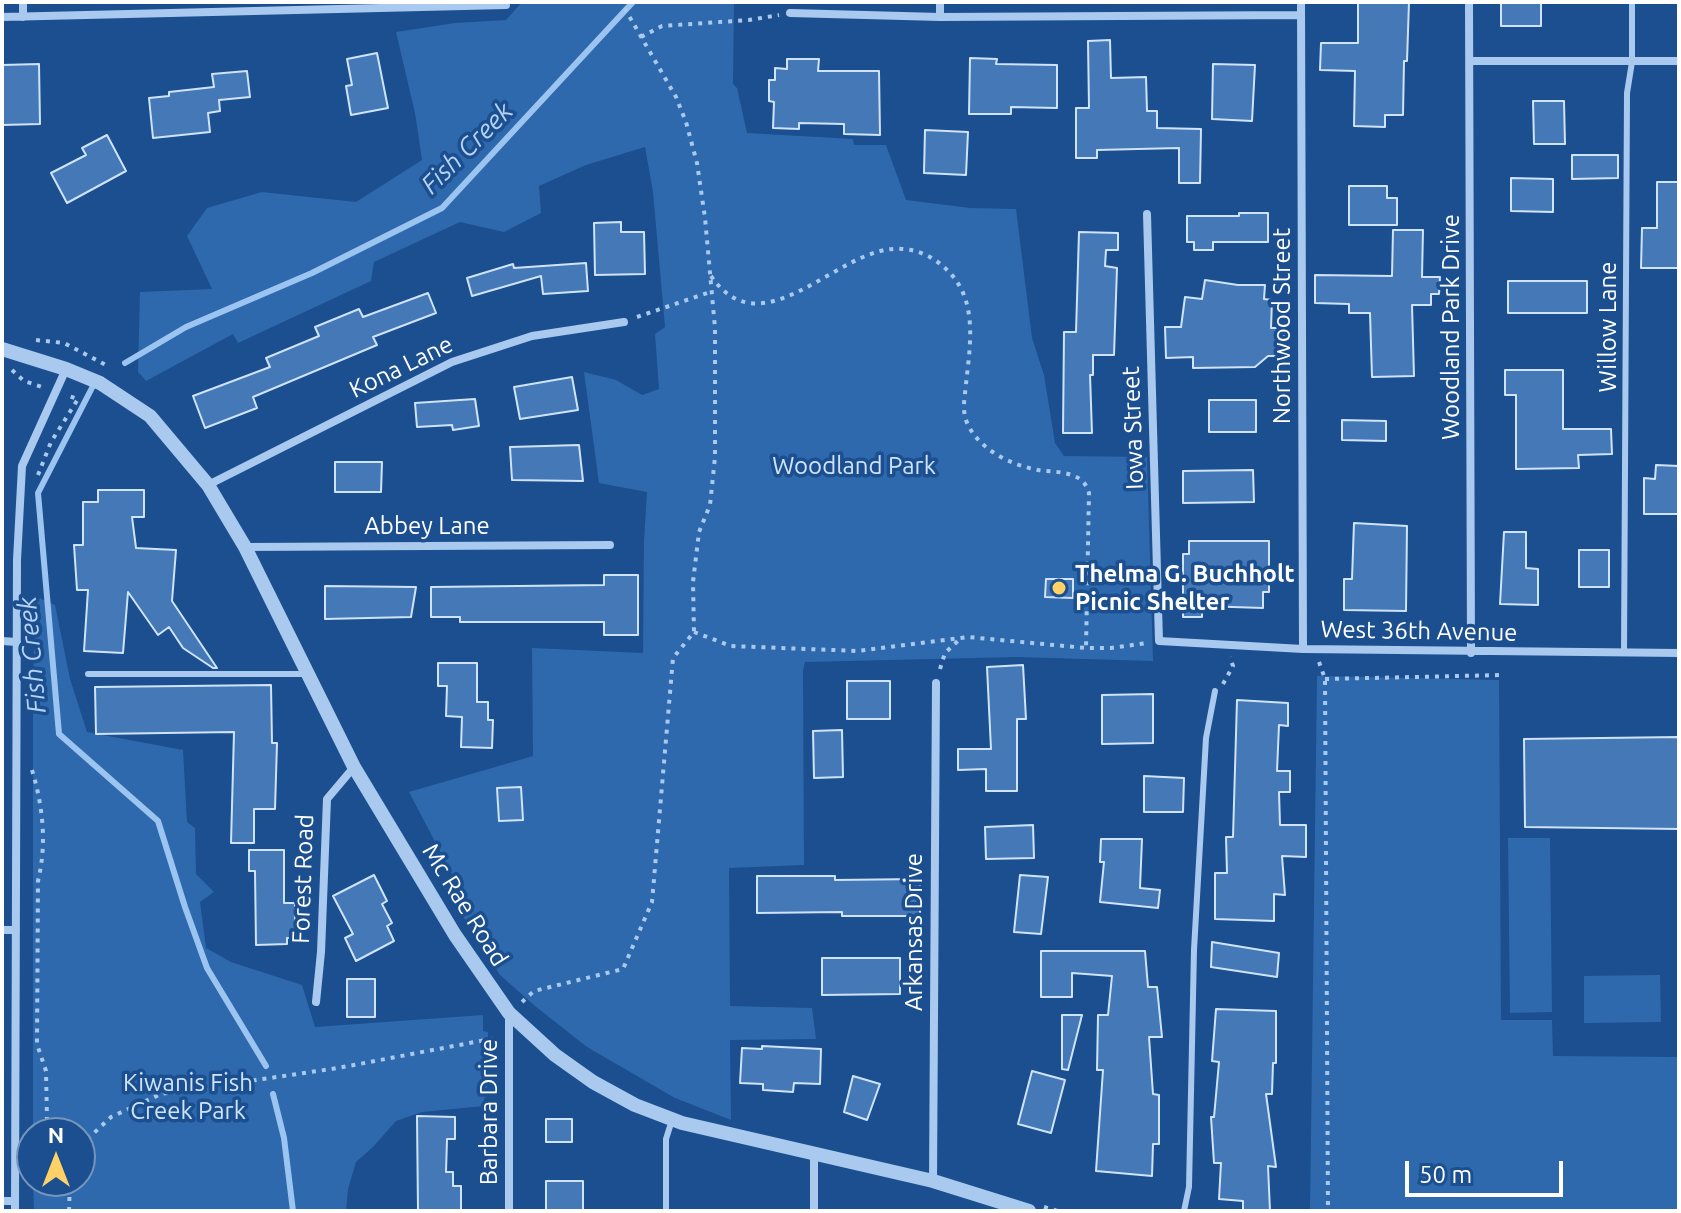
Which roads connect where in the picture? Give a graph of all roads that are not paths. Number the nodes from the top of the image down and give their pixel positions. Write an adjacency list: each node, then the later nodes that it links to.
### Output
1 (23, 2): 12 (street)
2 (940, 2): 13 (street)
3 (1128, 2): 9 (street)
4 (1301, 2): 10 (street, Northwood Street)
5 (1469, 2): 14 (street, Woodland Park Drive)
6 (1632, 2): 16 (lane, Willow Lane)
7 (506, 5): 12 (street)
8 (790, 13): 13 (street)
9 (1128, 15): 10 (street); 13 (street)
10 (1301, 15): 27 (street, Northwood Street)
11 (2, 17): 12 (street)
12 (23, 17)
13 (940, 17)
14 (1470, 61): 16 (street); 28 (street, Woodland Park Drive)
15 (1679, 61): 16 (street)
16 (1632, 62): 29 (lane, Willow Lane)
17 (1147, 214): 25 (street, Iowa Street)
18 (624, 322): 21 (street, Kona Lane)
19 (8, 350): 20 (street, Mc Rae Road)
20 (66, 369): 21 (street, Mc Rae Road); 26 (street)
21 (208, 485): 23 (street, Mc Rae Road)
22 (610, 545): 23 (street, Abbey Lane)
23 (245, 547): 32 (street, Mc Rae Road)
24 (2, 641): 26 (street)
25 (1159, 641): 27 (street, West 36th Avenue)
26 (17, 642): 37 (street)
27 (1303, 649): 28 (street, West 36th Avenue)
28 (1471, 653): 29 (street, West 36th Avenue)
29 (1624, 653): 30 (street, West 36th Avenue)
30 (1679, 653)
31 (88, 674): 32 (lane)
32 (307, 674): 35 (street, Mc Rae Road)
33 (936, 683): 42 (street, Arkansas Drive)
34 (1215, 691): 49 (lane)
35 (354, 767): 38 (street, Forest Road); 39 (street, Mc Rae Road)
36 (2, 930): 37 (street)
37 (16, 930): 44 (street)
38 (316, 1002)
39 (509, 1013): 40 (street, Mc Rae Road); 46 (street, Barbara Drive)
40 (672, 1119): 41 (street, Mc Rae Road); 47 (lane)
41 (814, 1152): 42 (street, Mc Rae Road); 48 (street)
42 (933, 1181): 45 (street, Mc Rae Road)
43 (2, 1201): 44 (street)
44 (15, 1206)
45 (1036, 1209)
46 (509, 1211)
47 (666, 1211)
48 (814, 1211)
49 (1184, 1211)

